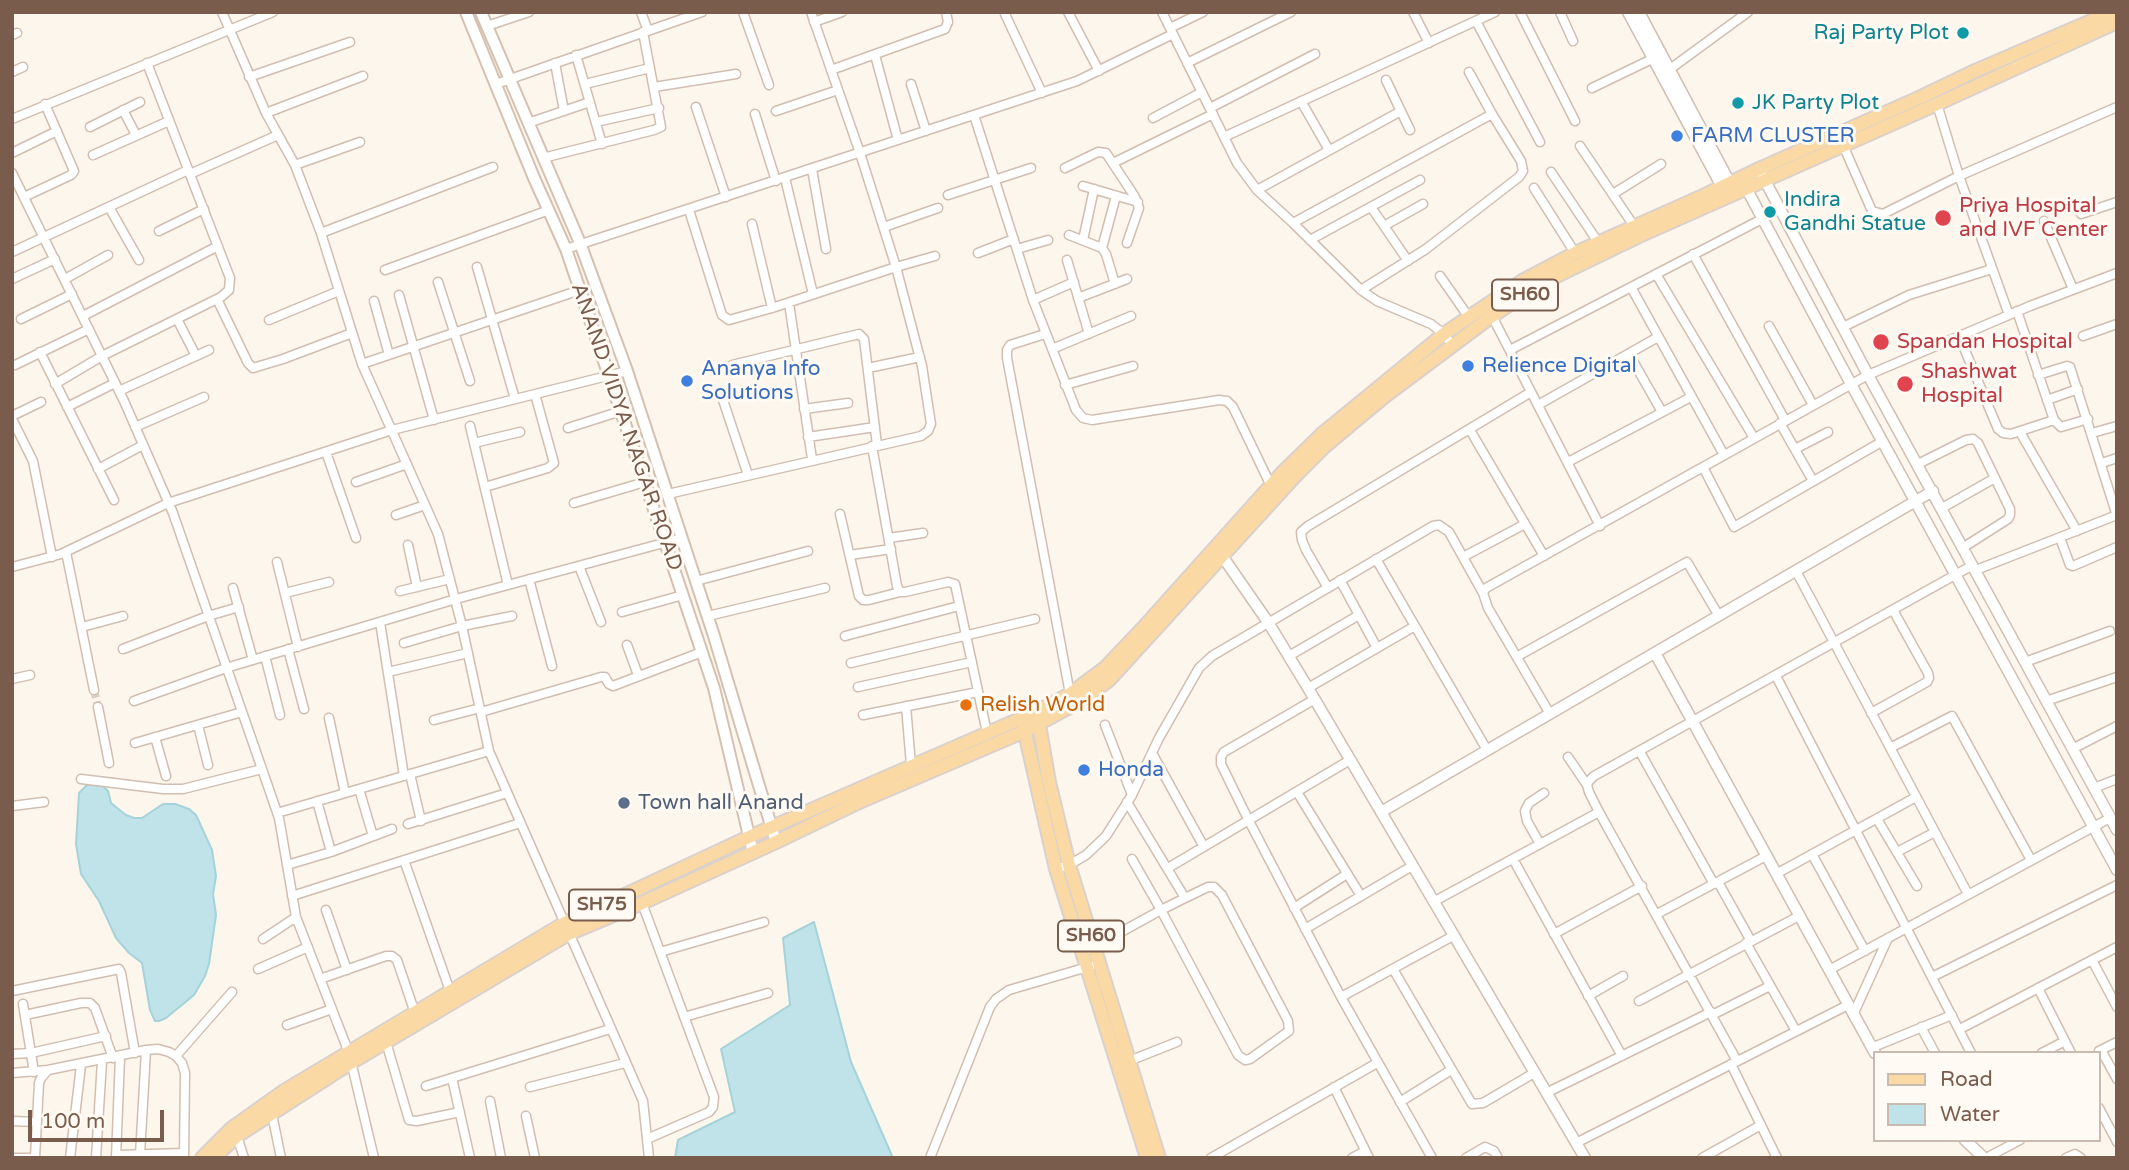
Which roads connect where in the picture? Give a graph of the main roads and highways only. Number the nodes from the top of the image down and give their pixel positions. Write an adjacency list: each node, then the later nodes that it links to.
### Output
1 (466, 12): 11 (main road, ANAND VIDYA NAGAR ROAD)
2 (481, 12): 10 (main road, ANAND VIDYA NAGAR ROAD)
3 (2112, 12): 5 (main road, SH60)
4 (2117, 22): 5 (main road, SH60)
5 (1735, 184): 6 (main road, SH60); 6 (main road, SH60)
6 (1274, 491): 7 (main road, SH60)
7 (1219, 552): 8 (main road, SH60); 8 (main road, SH60)
8 (1038, 718): 9 (main road, SH75); 14 (main road, SH60)
9 (1023, 725): 10 (main road, SH75); 12 (main road, SH75); 14 (main road, SH60)
10 (772, 827): 11 (main road, SH75); 12 (main road, ANAND VIDYA NAGAR ROAD)
11 (749, 837): 13 (main road, ANAND VIDYA NAGAR ROAD); 15 (main road, SH75)
12 (776, 842): 13 (main road, SH75)
13 (753, 853): 15 (main road, SH75)
14 (1063, 867): 16 (main road, SH60); 16 (main road, SH60)
15 (566, 929): 17 (main road, SH75); 17 (main road, SH75)
16 (1092, 965): 20 (main road, SH60); 21 (main road, SH60)
17 (350, 1057): 18 (main road, SH75); 19 (main road, SH75)
18 (202, 1158)
19 (213, 1158)
20 (1147, 1158)
21 (1159, 1158)

